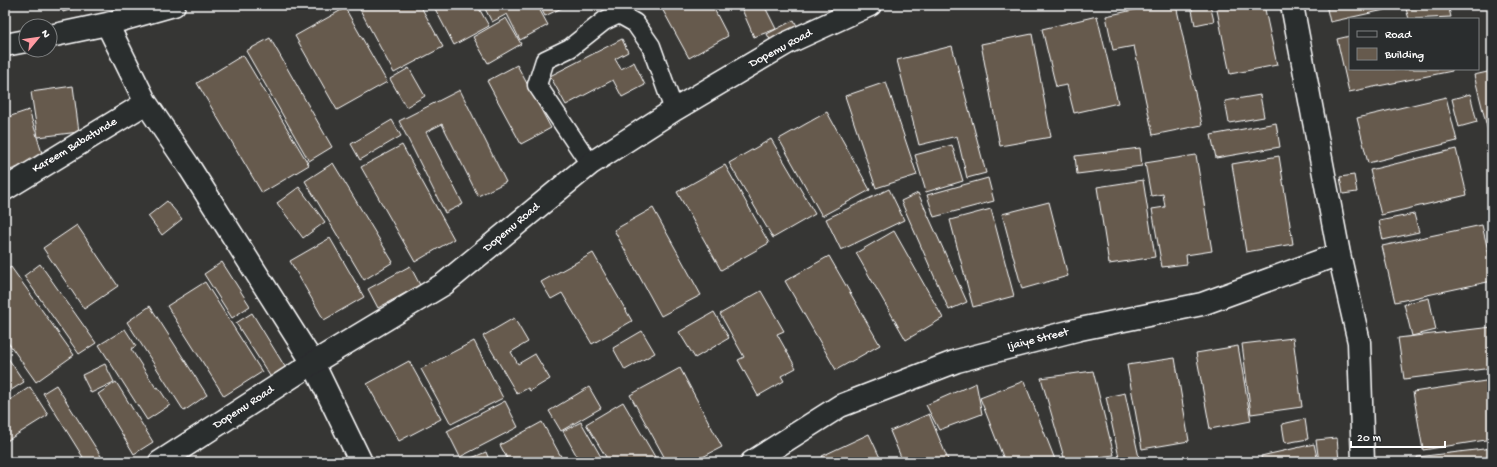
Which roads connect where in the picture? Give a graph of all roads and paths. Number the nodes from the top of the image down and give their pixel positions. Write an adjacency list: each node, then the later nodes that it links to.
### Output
1 (174, 5): 4 (street)
2 (870, 5): 9 (street, Dopemu Road)
3 (1292, 5): 12 (street)
4 (107, 24): 5 (street); 8 (street)
5 (58, 34)
6 (18, 42): 7 (street)
7 (5, 45)
8 (146, 104): 11 (street, Kareem Babatunde); 13 (street)
9 (674, 110): 10 (street, Dopemu Road); 10 (lane)
10 (590, 164): 13 (street, Dopemu Road)
11 (5, 189)
12 (1339, 254): 16 (street, Ijaiye Street); 17 (street)
13 (313, 363): 14 (street, Dopemu Road); 15 (street)
14 (160, 462)
15 (361, 462)
16 (752, 462)
17 (1363, 462)

